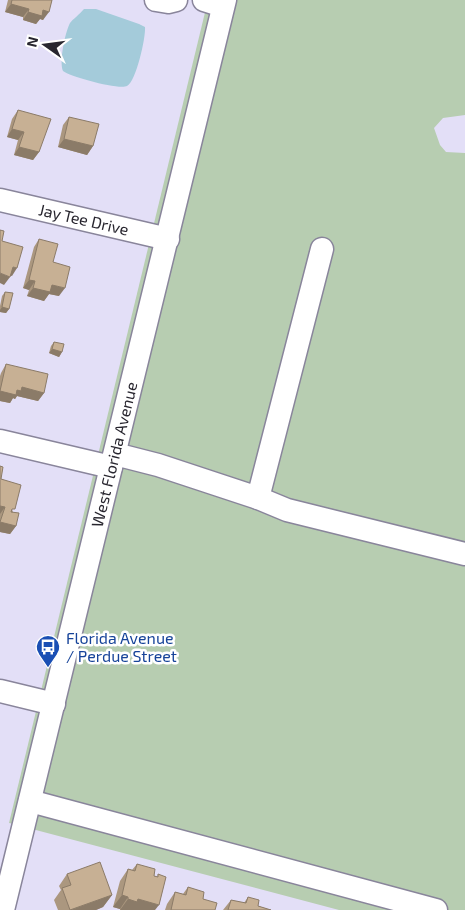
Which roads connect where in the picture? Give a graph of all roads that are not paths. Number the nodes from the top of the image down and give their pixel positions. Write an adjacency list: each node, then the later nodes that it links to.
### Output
1 (156, 0): 2 (street)
2 (176, 0)
3 (217, 2): 5 (street, West Florida Avenue)
4 (0, 200): 5 (street, Jay Tee Drive)
5 (168, 240): 8 (street, West Florida Avenue)
6 (322, 249): 9 (street)
7 (0, 441): 8 (street)
8 (113, 461): 9 (street); 12 (street, West Florida Avenue)
9 (258, 498): 10 (street)
10 (465, 554)
11 (0, 691): 12 (street)
12 (54, 704): 13 (street, West Florida Avenue)
13 (30, 801): 14 (street, West Florida Avenue); 15 (street)
14 (3, 910)
15 (436, 910)

